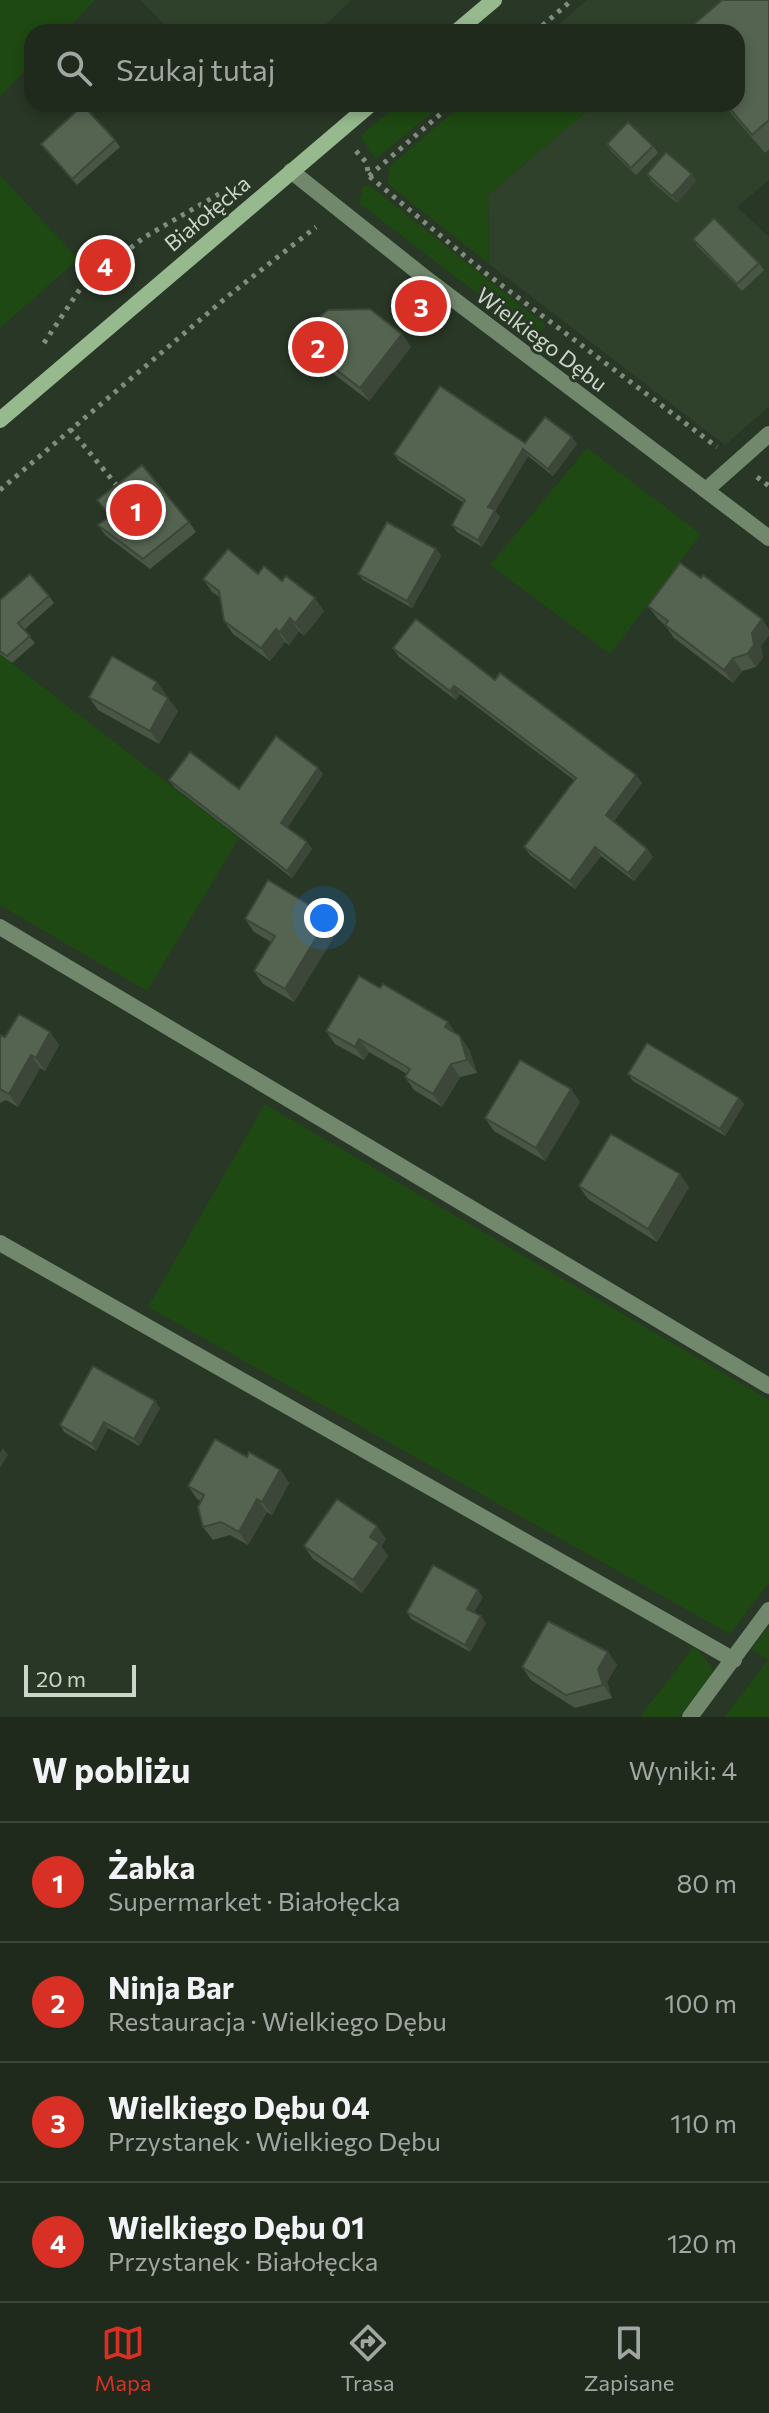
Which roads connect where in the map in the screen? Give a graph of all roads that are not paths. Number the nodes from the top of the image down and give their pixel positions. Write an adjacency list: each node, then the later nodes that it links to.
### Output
1 (494, 0): 2 (street)
2 (466, 24)
3 (361, 112): 4 (street, Białołęcka)
4 (291, 171): 5 (street, Białołęcka); 7 (street, Wielkiego Dębu)
5 (0, 420)
6 (769, 434): 7 (street)
7 (706, 490): 8 (street, Wielkiego Dębu)
8 (769, 538)
9 (0, 927): 11 (street)
10 (0, 1243): 13 (street)
11 (769, 1386)
12 (769, 1610): 13 (street)
13 (734, 1660): 14 (street)
14 (690, 1717)

